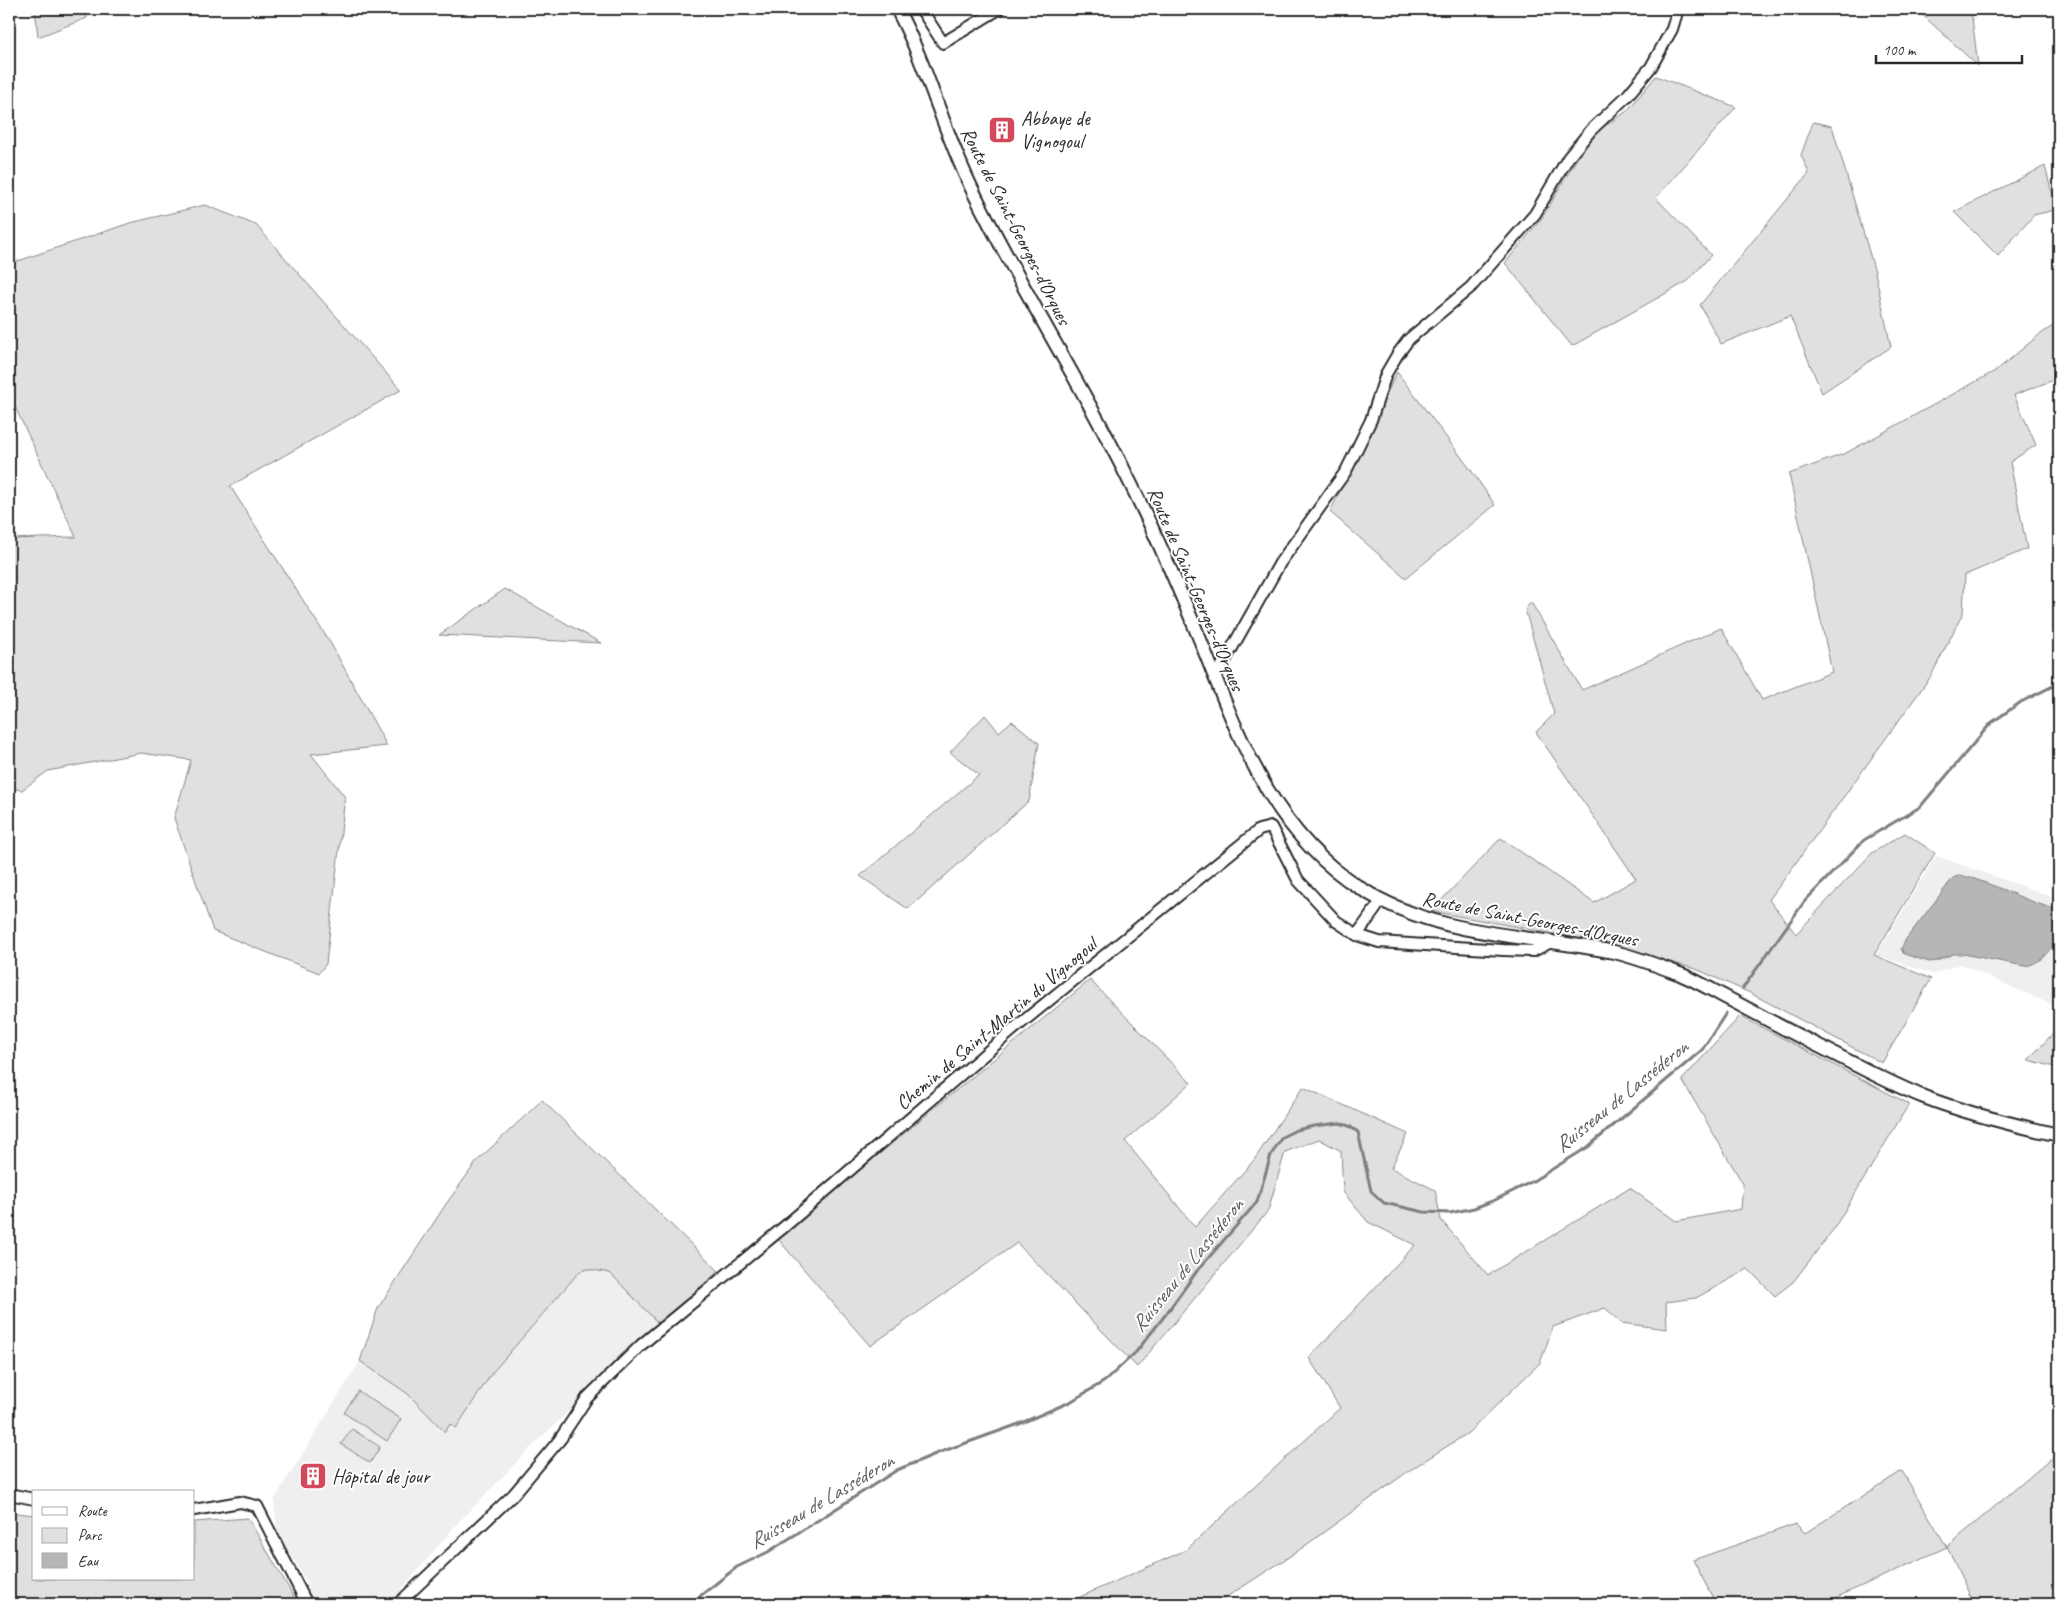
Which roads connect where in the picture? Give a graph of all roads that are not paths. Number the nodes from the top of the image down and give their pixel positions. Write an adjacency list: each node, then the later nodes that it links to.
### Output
1 (897, 9): 5 (street, Route de Saint-Georges-d'Orques)
2 (921, 9): 3 (street)
3 (999, 9)
4 (1678, 9): 5 (street)
5 (1215, 678): 6 (street, Route de Saint-Georges-d'Orques)
6 (1381, 901): 7 (street); 8 (street, Route de Saint-Georges-d'Orques)
7 (1357, 935): 8 (street, Chemin de Saint-Martin du Vignogoul); 14 (street, Chemin de Saint-Martin du Vignogoul)
8 (1551, 942): 9 (street, Route de Saint-Georges-d'Orques)
9 (2059, 1135)
10 (9, 1494): 11 (street)
11 (32, 1499)
12 (195, 1510): 13 (street)
13 (307, 1604)
14 (398, 1604)

